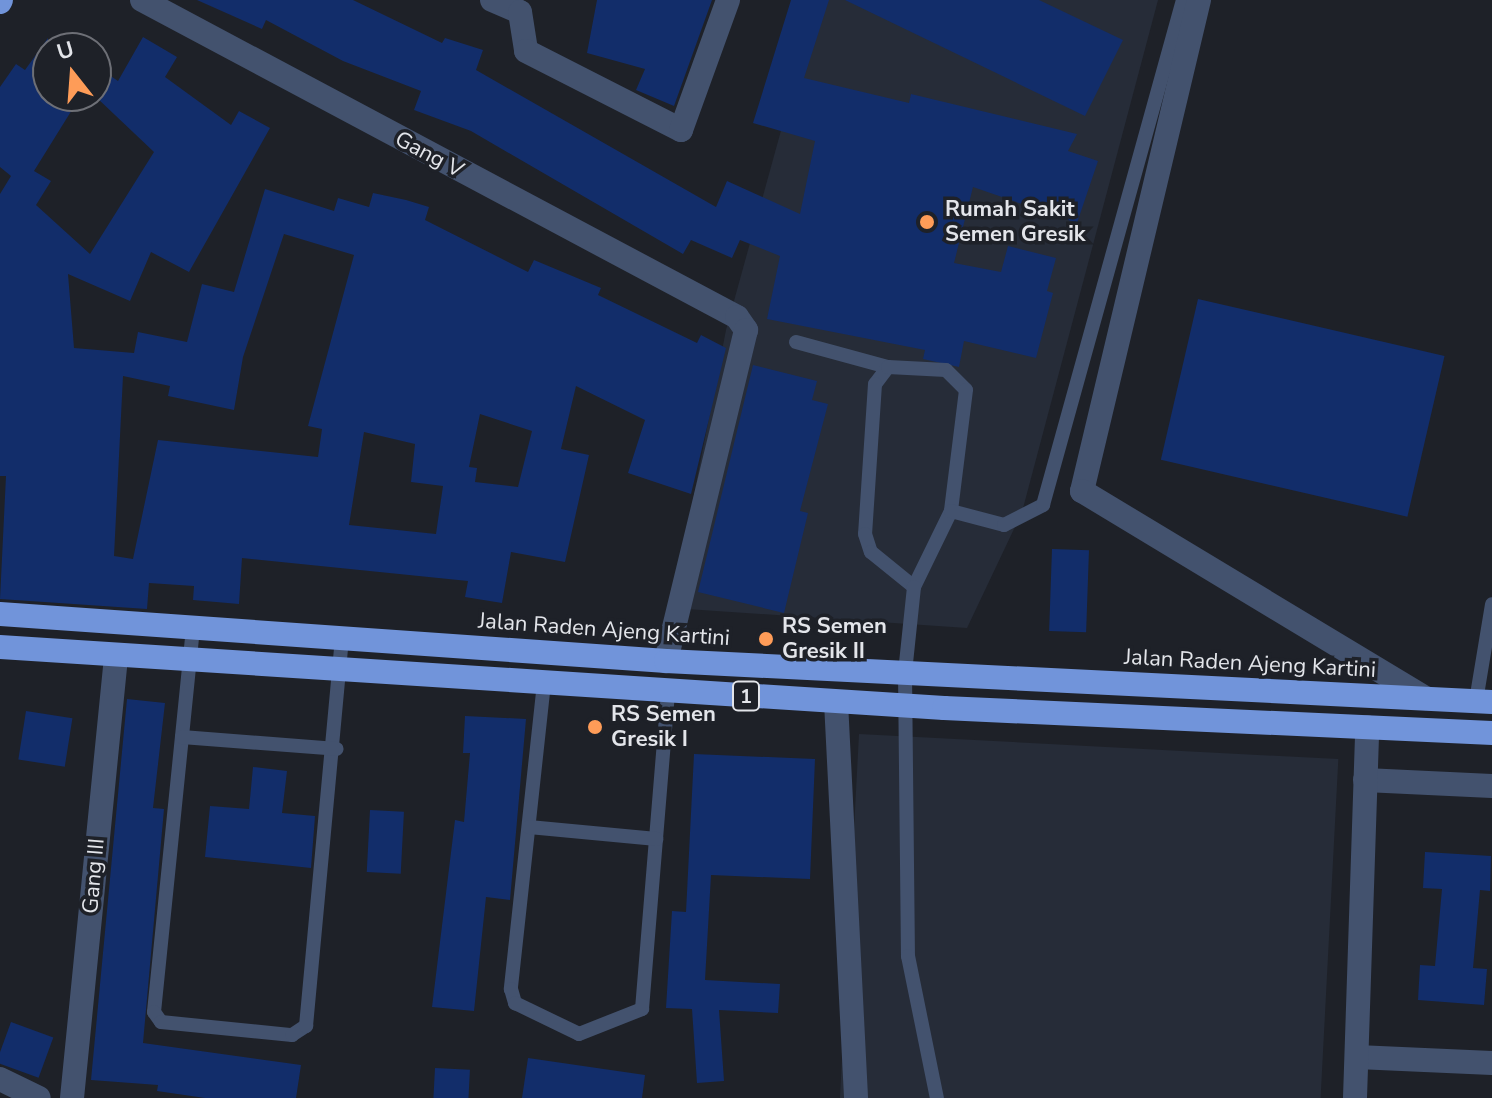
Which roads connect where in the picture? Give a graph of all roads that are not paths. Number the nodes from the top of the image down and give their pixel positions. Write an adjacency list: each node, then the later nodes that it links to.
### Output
1 (142, 0): 19 (street, Gang V)
2 (492, 0): 6 (street)
3 (728, 0): 6 (street)
4 (1183, 0): 9 (lane)
5 (1199, 0): 25 (street)
6 (522, 6)
7 (796, 342): 8 (lane)
8 (888, 367): 9 (lane); 10 (lane)
9 (951, 511): 10 (lane)
10 (914, 587): 21 (lane)
11 (1492, 604): 27 (lane)
12 (0, 614): 13 (highway, Jalan Raden Ajeng Kartini / 1)
13 (193, 628): 14 (highway, Jalan Raden Ajeng Kartini / 1); 18 (lane)
14 (342, 638): 16 (highway, Jalan Raden Ajeng Kartini / 1); 20 (lane)
15 (0, 647): 17 (highway, 1)
16 (510, 649): 19 (highway, Jalan Raden Ajeng Kartini / 1); 22 (highway)
17 (116, 655): 18 (highway, 1); 41 (street, Gang III)
18 (189, 658): 20 (highway, 1); 31 (lane)
19 (666, 661): 21 (highway, Jalan Raden Ajeng Kartini / 1)
20 (342, 670): 22 (highway, 1); 32 (lane)
21 (905, 673): 25 (highway, Jalan Raden Ajeng Kartini / 1); 28 (lane)
22 (508, 681): 23 (highway, 1)
23 (544, 683): 24 (highway, 1); 35 (lane)
24 (668, 691): 26 (highway, 1); 36 (lane)
25 (1425, 698): 27 (highway, Jalan Raden Ajeng Kartini / 1)
26 (836, 702): 28 (highway, 1); 42 (street)
27 (1484, 702)
28 (905, 704): 29 (highway, 1); 43 (lane)
29 (1367, 727): 30 (highway, 1); 33 (street)
30 (1492, 733)
31 (182, 737): 32 (lane); 32 (lane)
32 (337, 749)
33 (1365, 780): 34 (street); 37 (street)
34 (1492, 786)
35 (529, 827): 36 (lane); 36 (lane)
36 (656, 839)
37 (1357, 1057): 38 (street); 44 (street)
38 (1492, 1063)
39 (0, 1079): 40 (street)
40 (39, 1098)
41 (72, 1098)
42 (856, 1098)
43 (937, 1098)
44 (1355, 1098)

